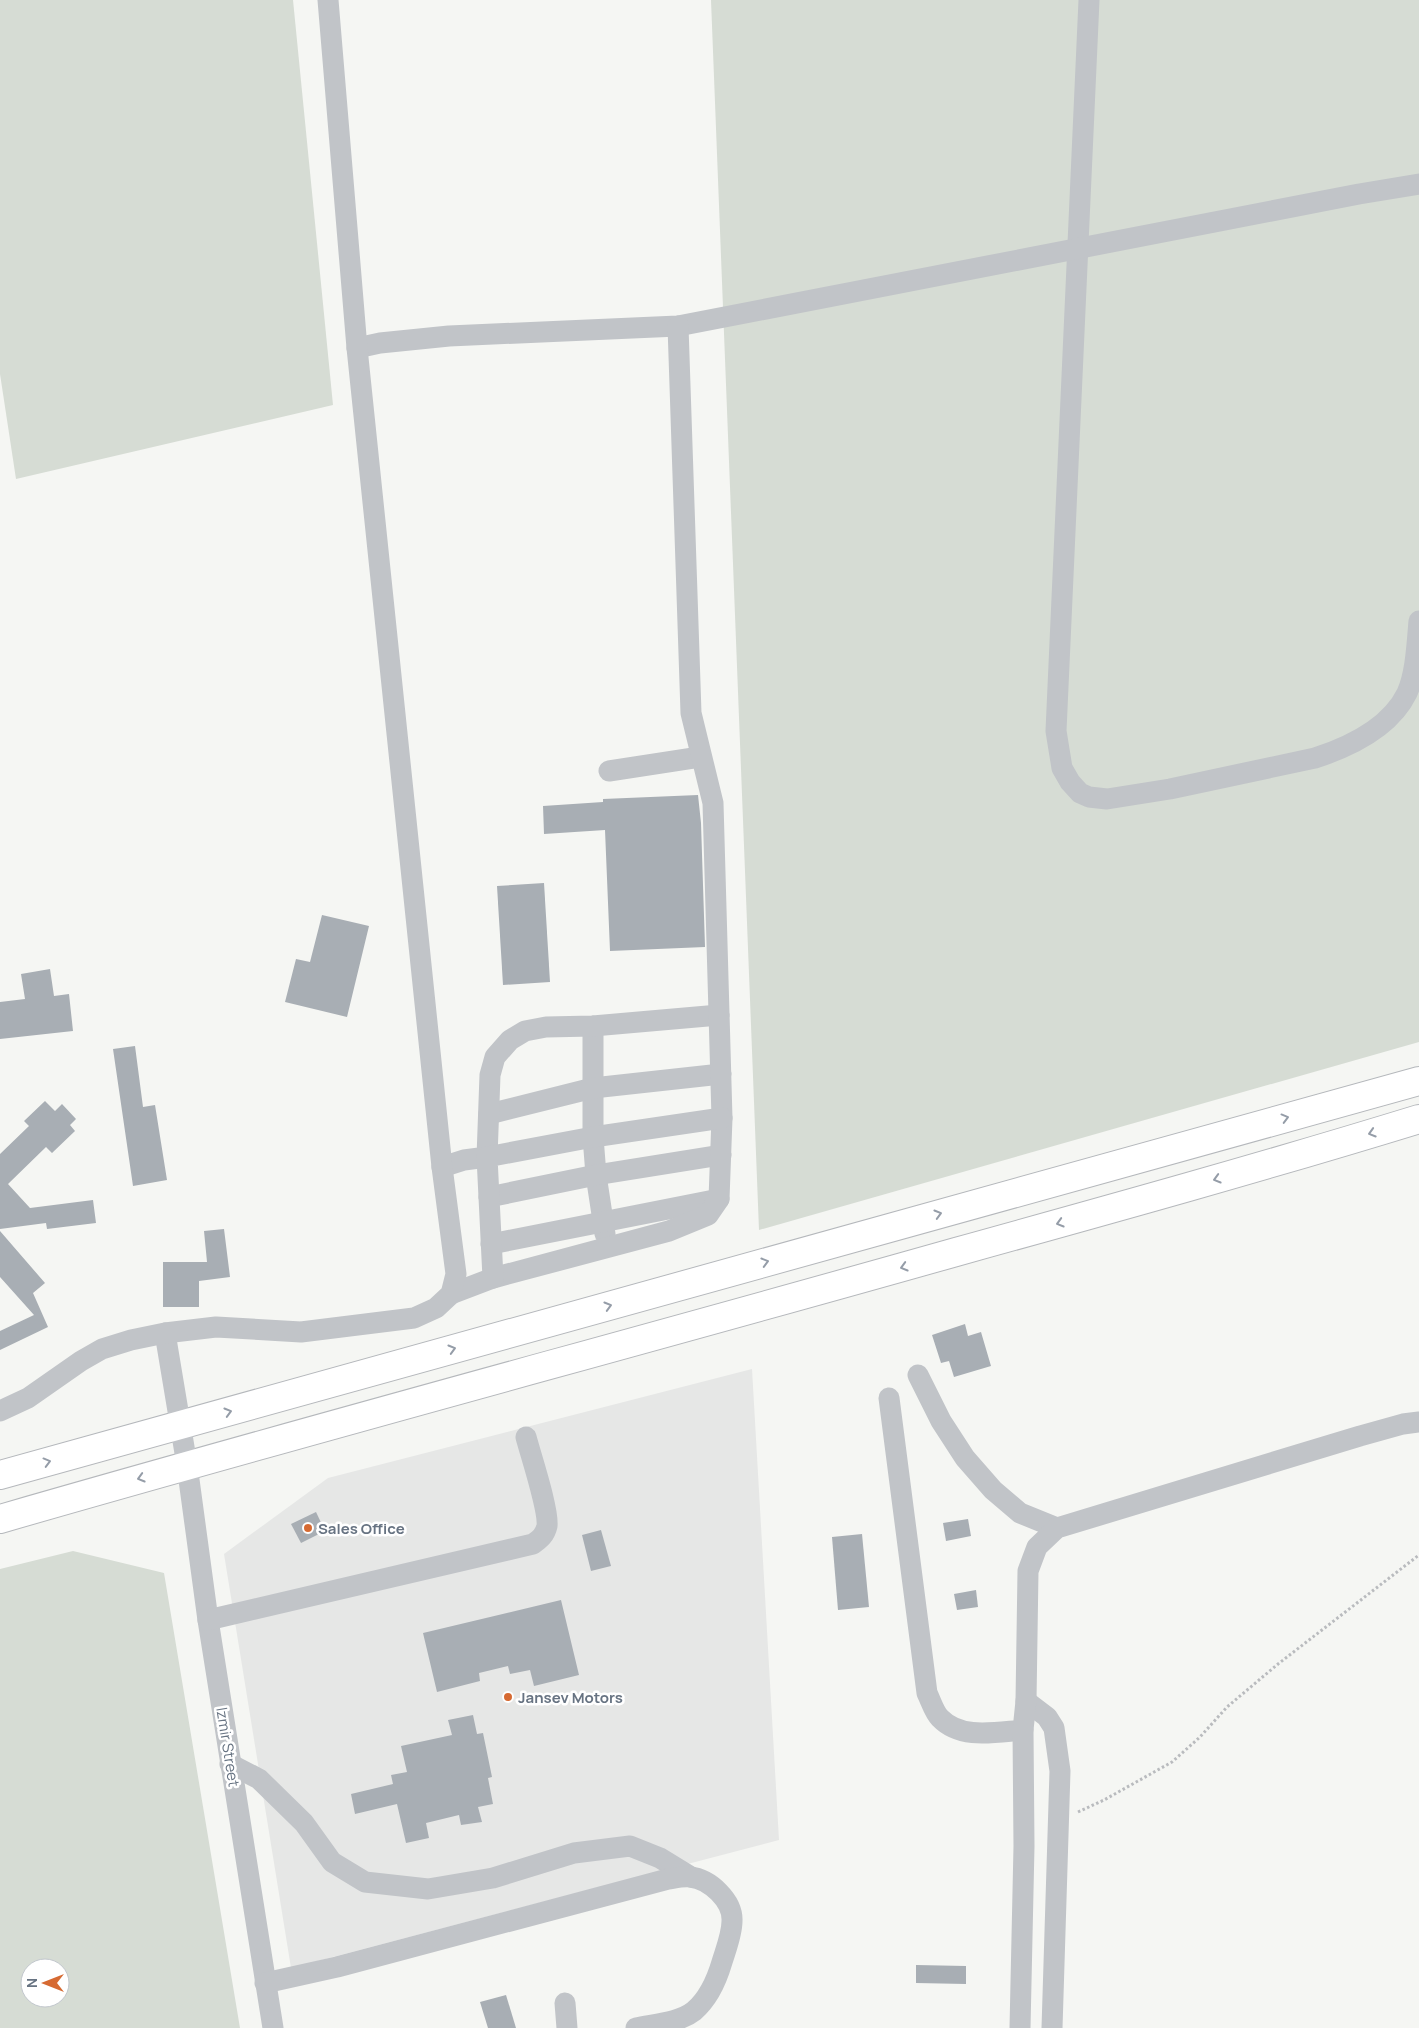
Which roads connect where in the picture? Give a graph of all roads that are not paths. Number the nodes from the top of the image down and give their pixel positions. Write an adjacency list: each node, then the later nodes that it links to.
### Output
1 (328, 0): 6 (street)
2 (1089, 0): 4 (street)
3 (1419, 184): 4 (street)
4 (1079, 249): 5 (street); 7 (street)
5 (678, 326): 6 (street); 8 (street)
6 (357, 348): 21 (street)
7 (1419, 621)
8 (700, 757): 9 (street); 10 (street)
9 (610, 771)
10 (718, 1015): 11 (street); 12 (street)
11 (593, 1026): 14 (street); 15 (street)
12 (721, 1074): 14 (street); 16 (street)
13 (1419, 1081): 35 (main road, one-way to 13)
14 (593, 1088): 15 (street); 18 (street)
15 (489, 1114): 20 (street)
16 (722, 1118): 18 (street); 19 (street)
17 (1419, 1118): 37 (main road, one-way to 37)
18 (593, 1137): 20 (street); 22 (street)
19 (721, 1155): 22 (street); 24 (street)
20 (487, 1157): 21 (street); 23 (street)
21 (442, 1167): 29 (street)
22 (596, 1175): 23 (street); 25 (street)
23 (489, 1197): 26 (street)
24 (718, 1199): 25 (street); 27 (street)
25 (603, 1222): 26 (street); 27 (street)
26 (491, 1244): 28 (street)
27 (606, 1247): 28 (street)
28 (493, 1278): 29 (street)
29 (451, 1294): 30 (street)
30 (165, 1333): 33 (street); 35 (street, Izmir Street)
31 (918, 1375): 40 (street)
32 (889, 1398): 43 (street)
33 (0, 1411)
34 (1419, 1422): 40 (street)
35 (181, 1425): 37 (street, Izmir Street); 38 (main road, one-way to 35)
36 (526, 1437): 41 (street)
37 (187, 1465): 39 (main road, one-way to 39); 41 (street, Izmir Street)
38 (0, 1475)
39 (0, 1519)
40 (1057, 1528): 42 (street)
41 (208, 1620): 44 (street, Izmir Street)
42 (1026, 1701): 43 (street); 52 (street)
43 (1023, 1730): 51 (street)
44 (230, 1764): 45 (street); 46 (street, Izmir Street)
45 (691, 1877): 46 (street); 50 (street)
46 (265, 1983): 48 (street, Izmir Street)
47 (565, 2003): 49 (street)
48 (273, 2028)
49 (567, 2028)
50 (636, 2028)
51 (1020, 2028)
52 (1052, 2028)

